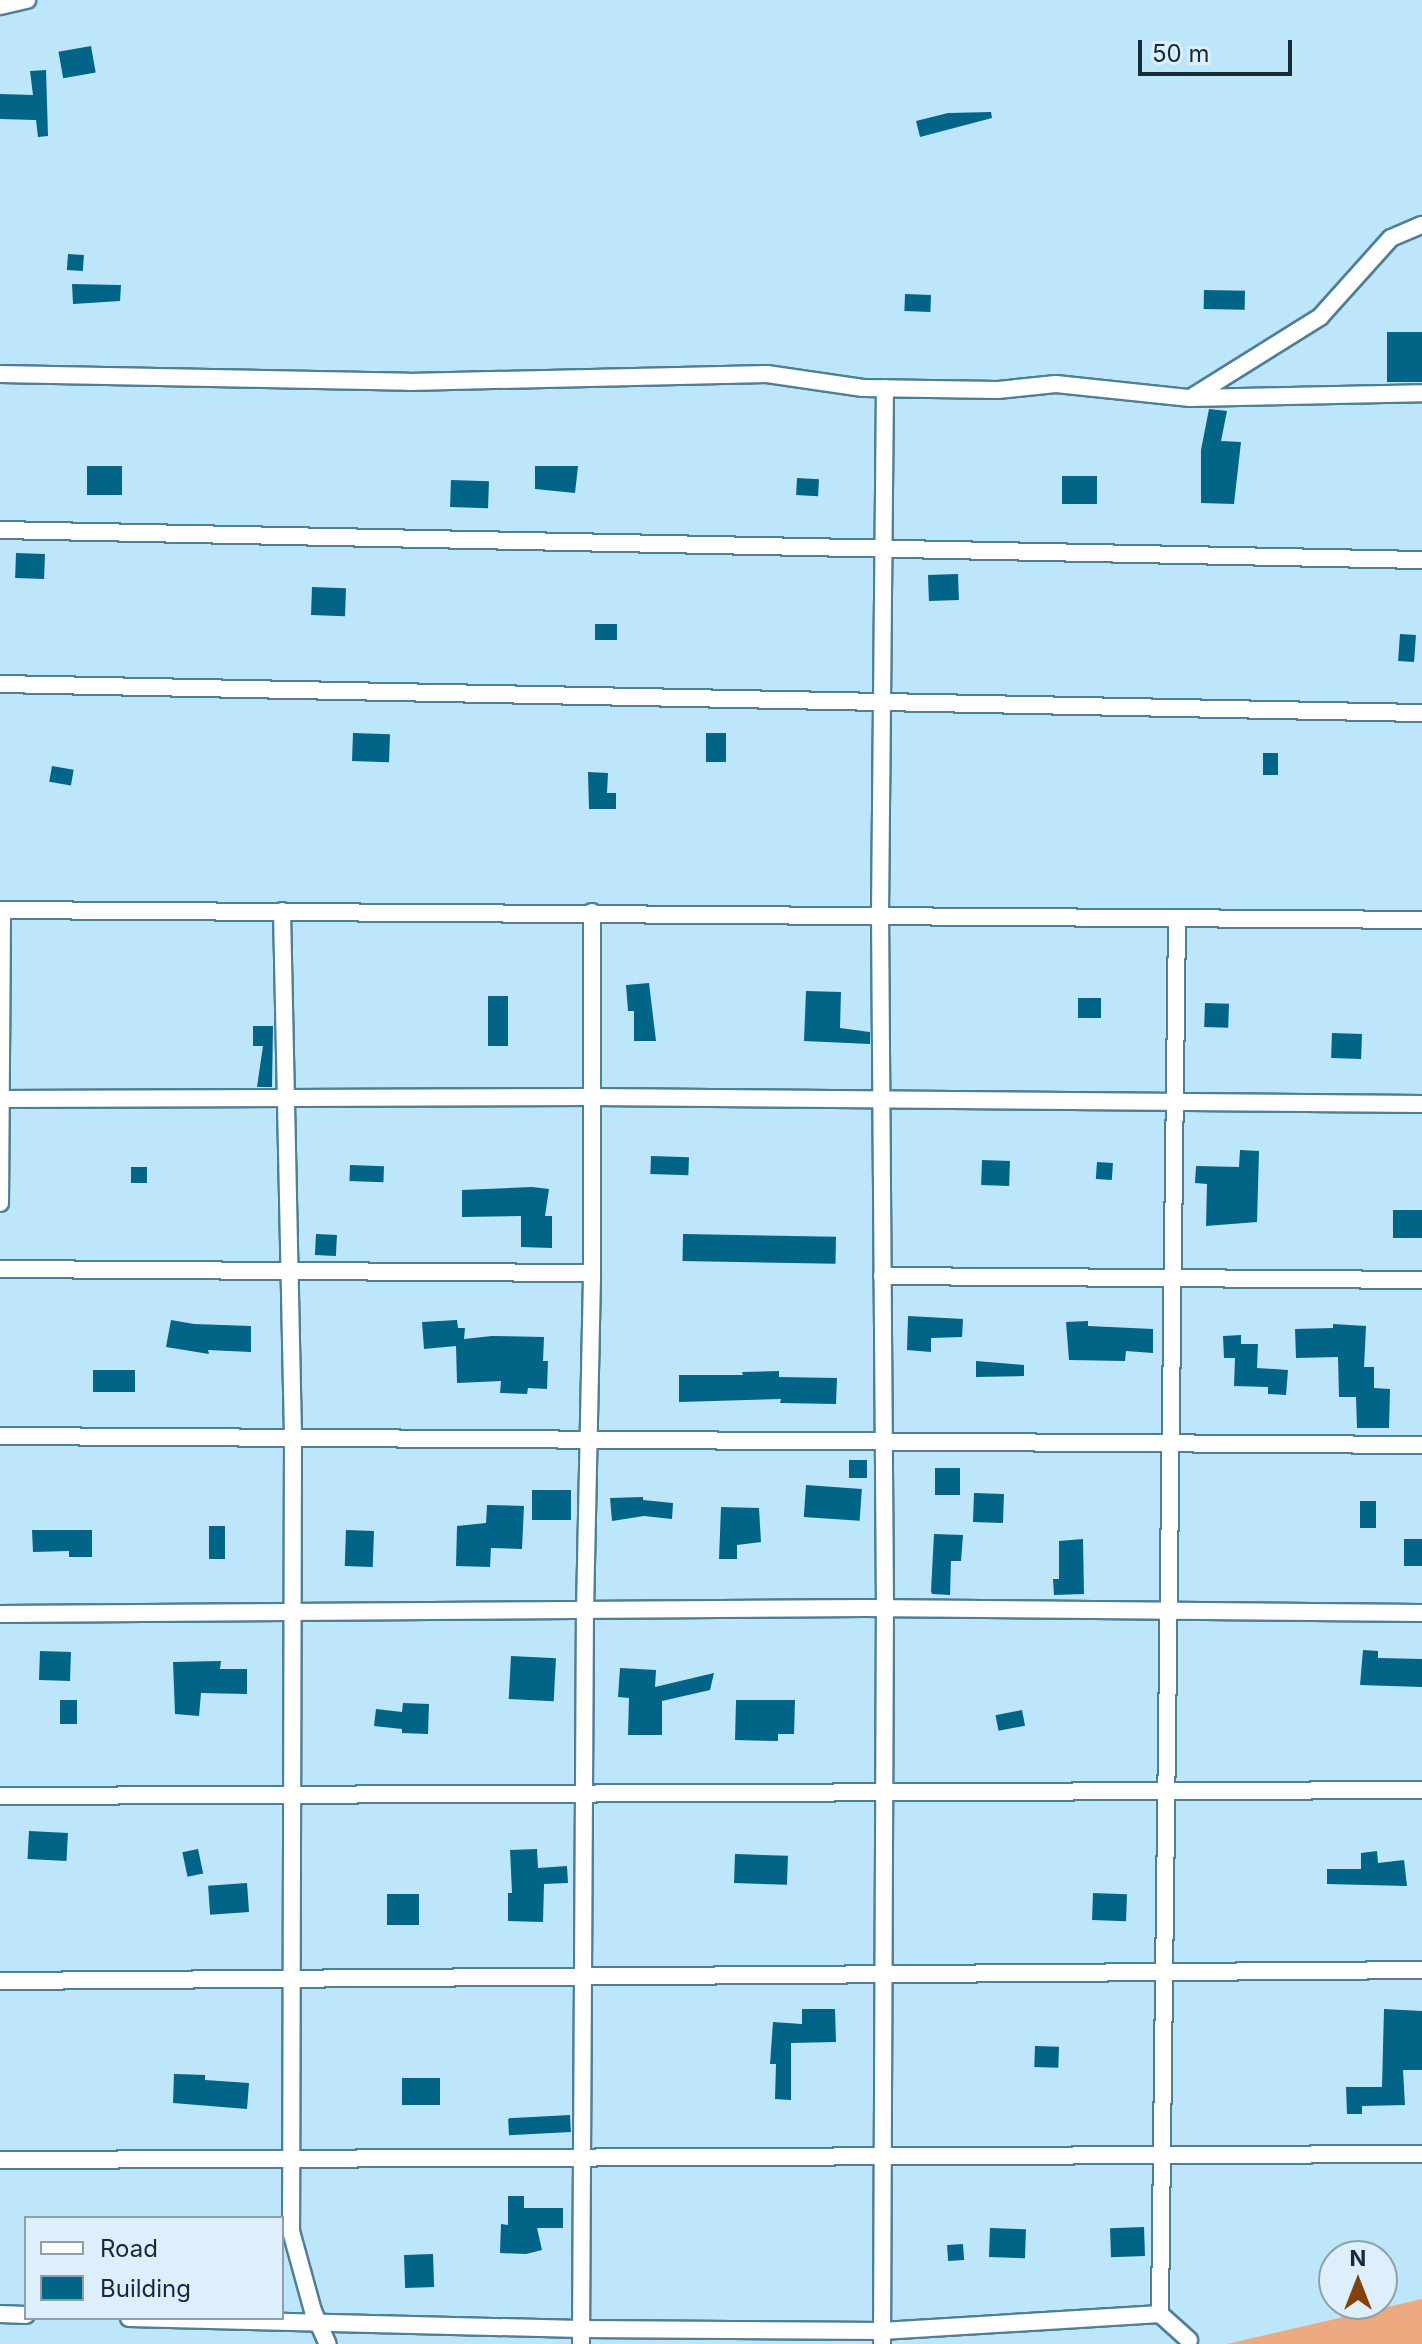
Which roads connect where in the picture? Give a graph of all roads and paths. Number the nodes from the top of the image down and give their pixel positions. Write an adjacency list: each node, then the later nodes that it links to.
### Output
1 (27, 0): 2 (street)
2 (0, 6)
3 (1422, 225): 7 (street)
4 (0, 374): 5 (street)
5 (885, 388): 7 (street); 9 (street)
6 (1422, 393): 7 (street)
7 (1190, 398)
8 (0, 530): 9 (street)
9 (883, 551): 10 (street); 12 (street)
10 (1422, 560)
11 (0, 684): 12 (street)
12 (882, 702): 13 (street); 17 (street)
13 (1422, 713)
14 (1, 910): 15 (street); 21 (street)
15 (282, 911): 16 (street); 22 (street)
16 (592, 912): 17 (street); 20 (street)
17 (880, 915): 18 (street); 23 (street)
18 (1177, 918): 19 (street); 24 (street)
19 (1422, 920)
20 (592, 1097): 22 (street); 23 (street); 29 (street)
21 (0, 1099): 22 (street); 26 (street)
22 (287, 1099): 28 (street)
23 (881, 1100): 24 (street); 30 (street)
24 (1176, 1102): 25 (street); 31 (street)
25 (1422, 1104)
26 (0, 1203)
27 (0, 1269): 28 (street)
28 (289, 1271): 29 (street); 34 (street)
29 (592, 1273): 35 (street)
30 (882, 1276): 31 (street); 36 (street)
31 (1174, 1278): 32 (street); 37 (street)
32 (1422, 1280)
33 (0, 1436): 34 (street)
34 (293, 1438): 35 (street); 42 (street)
35 (588, 1439): 36 (street); 41 (street)
36 (884, 1439): 37 (street); 39 (street)
37 (1170, 1442): 38 (street); 40 (street)
38 (1422, 1445)
39 (885, 1608): 40 (street); 41 (street); 47 (street)
40 (1170, 1610): 43 (street); 46 (street)
41 (585, 1611): 42 (street); 48 (street)
42 (292, 1613): 44 (street); 49 (street)
43 (1422, 1613)
44 (0, 1614)
45 (1422, 1790): 46 (street)
46 (1169, 1791): 47 (street); 52 (street)
47 (883, 1793): 48 (street); 53 (street)
48 (586, 1794): 49 (street); 54 (street)
49 (290, 1795): 50 (street); 55 (street)
50 (0, 1796)
51 (1422, 1970): 52 (street)
52 (1166, 1971): 53 (street); 57 (street)
53 (884, 1974): 54 (street); 60 (street)
54 (584, 1976): 55 (street); 59 (street)
55 (290, 1978): 56 (street); 61 (street)
56 (0, 1981)
57 (1163, 2154): 58 (street); 60 (street); 64 (street)
58 (1422, 2154)
59 (583, 2156): 60 (street); 61 (street); 68 (street)
60 (883, 2156): 69 (street)
61 (291, 2157): 62 (street); 67 (street)
62 (0, 2160)
63 (0, 2314): 65 (street)
64 (1160, 2314): 69 (street); 70 (street)
65 (24, 2315)
66 (205, 2320): 67 (street)
67 (318, 2323): 68 (street); 71 (street)
68 (581, 2337): 69 (street)
69 (882, 2338)
70 (1189, 2340)
71 (328, 2344)

